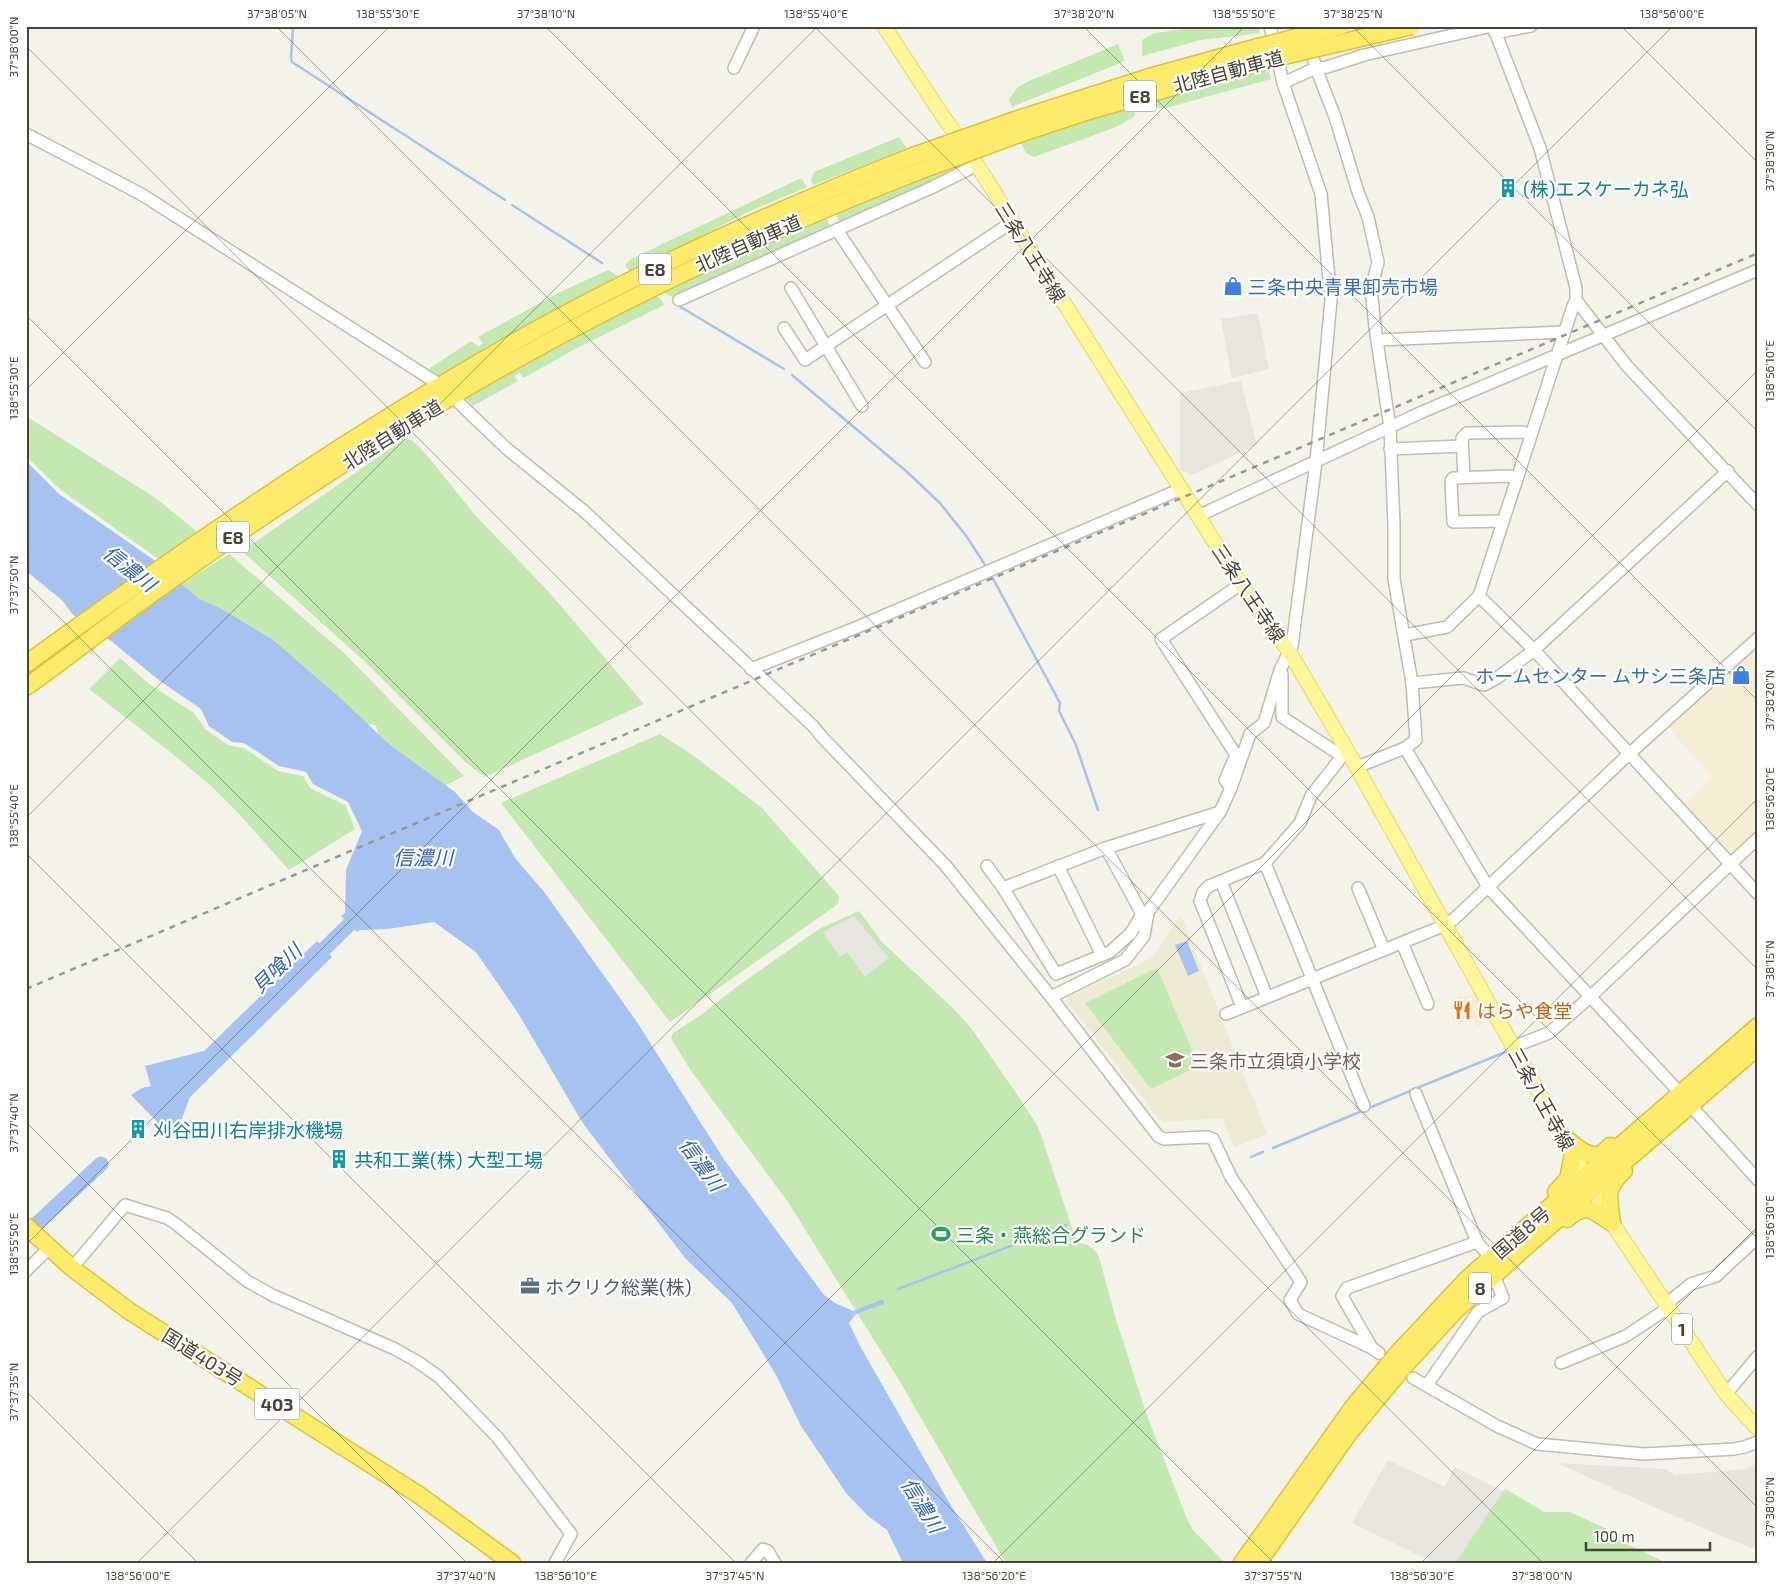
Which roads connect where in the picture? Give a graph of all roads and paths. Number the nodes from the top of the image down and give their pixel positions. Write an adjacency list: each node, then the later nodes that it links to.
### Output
1 (754, 26): 10 (street)
2 (884, 26): 15 (main road, 三条八王寺線)
3 (1270, 26): 12 (street)
4 (1304, 26): 11 (street)
5 (1341, 26): 9 (highway, 北陸自動車道 / E8, bridge)
6 (1412, 26): 9 (highway, 北陸自動車道 / E8, bridge)
7 (1531, 26): 8 (street)
8 (1493, 28): 11 (street); 21 (street)
9 (1260, 54): 14 (highway, 北陸自動車道 / E8, bridge)
10 (734, 68)
11 (1316, 68): 12 (street); 26 (street)
12 (1283, 83): 37 (street)
13 (26, 134): 30 (street)
14 (916, 163): 51 (highway, 北陸自動車道 / E8); 55 (highway, 北陸自動車道 / E8)
15 (976, 165): 16 (main road, 三条八王寺線); 17 (street)
16 (1012, 222): 22 (street); 41 (main road, 三条八王寺線)
17 (837, 230): 20 (street); 22 (street)
18 (1758, 270): 25 (street)
19 (791, 288): 27 (street)
20 (679, 300)
21 (1576, 300): 24 (street); 25 (street)
22 (888, 306): 27 (street); 29 (street)
23 (784, 328): 27 (street)
24 (1564, 332): 26 (street); 28 (street)
25 (1604, 335): 28 (street); 38 (street)
26 (1377, 340): 33 (street)
27 (826, 347): 32 (street)
28 (1556, 355): 33 (street); 34 (street)
29 (925, 362)
30 (434, 381)
31 (458, 402): 52 (street)
32 (862, 406)
33 (1390, 428): 36 (street); 37 (street)
34 (1530, 435): 35 (street); 40 (street)
35 (1462, 446): 36 (street); 39 (street)
36 (1390, 449): 47 (street)
37 (1316, 462): 43 (street); 50 (street)
38 (1728, 471): 42 (street); 49 (street)
39 (1464, 477): 40 (street); 44 (street)
40 (1517, 478): 44 (street)
41 (1181, 489): 43 (main road, 三条八王寺線); 52 (street)
42 (1758, 504)
43 (1198, 516): 45 (main road, 三条八王寺線)
44 (1503, 520): 46 (street)
45 (1241, 584): 50 (main road, 三条八王寺線); 60 (street)
46 (1479, 596): 47 (street); 49 (street)
47 (1405, 635): 54 (street)
48 (1758, 638): 58 (street)
49 (1534, 650): 54 (street); 58 (street)
50 (1290, 653): 53 (street); 57 (main road, 三条八王寺線)
51 (30, 661)
52 (751, 668): 79 (street)
53 (1280, 670): 57 (street); 60 (street)
54 (1412, 683): 56 (street)
55 (26, 687)
56 (1406, 748): 59 (street); 69 (street)
57 (1345, 753): 59 (main road, 三条八王寺線); 64 (street)
58 (1629, 754): 65 (street); 69 (street)
59 (1357, 767): 74 (main road, 三条八王寺線)
60 (1231, 788): 61 (street)
61 (1220, 812): 63 (street); 73 (street)
62 (1758, 838): 65 (street)
63 (1106, 848): 67 (street); 73 (street)
64 (1265, 863): 68 (street); 78 (street)
65 (1730, 864): 72 (street); 81 (street)
66 (987, 866): 70 (street)
67 (1058, 866): 70 (street); 77 (street)
68 (1220, 881): 80 (street); 83 (street)
69 (1488, 887): 74 (street); 81 (street)
70 (1003, 888): 77 (street)
71 (1358, 888): 76 (street)
72 (1758, 894)
73 (1145, 913): 77 (street); 79 (street)
74 (1445, 925): 75 (street); 86 (main road, 三条八王寺線)
75 (1402, 942): 76 (street); 82 (street)
76 (1384, 950): 78 (street)
77 (1102, 955)
78 (1312, 979): 80 (street); 90 (street)
79 (1051, 997): 100 (street)
80 (1267, 997): 83 (street)
81 (1590, 997): 86 (street); 89 (street)
82 (1428, 1004)
83 (1242, 1008): 84 (street)
84 (1226, 1014)
85 (1758, 1026): 89 (highway, 国道8号 / 8)
86 (1513, 1047): 92 (main road, 三条八王寺線)
87 (1758, 1048): 89 (highway, 国道8号 / 8)
88 (1416, 1094): 100 (street)
89 (1685, 1099): 91 (highway, 国道8号 / 8); 93 (highway, 国道8号 / 8); 95 (street)
90 (1364, 1106)
91 (1654, 1117): 92 (highway); 96 (highway, 国道8号 / 8)
92 (1564, 1137): 94 (main road, 三条八王寺線)
93 (1650, 1140): 96 (highway, 国道8号 / 8); 98 (highway)
94 (1573, 1154): 96 (main road, 三条八王寺線); 97 (highway)
95 (1758, 1180)
96 (1589, 1182): 97 (highway, 国道8号 / 8); 98 (main road, 1); 101 (highway, 国道8号 / 8)
97 (1534, 1220): 104 (highway, 国道8号 / 8)
98 (1612, 1223): 101 (highway); 108 (main road, 1)
99 (26, 1226): 102 (highway, 国道403号 / 403)
100 (1477, 1242): 104 (street)
101 (1529, 1244): 107 (highway, 国道8号 / 8)
102 (48, 1245): 105 (highway, 国道403号 / 403); 106 (street)
103 (1755, 1245): 108 (street)
104 (1491, 1258): 114 (highway, 国道8号 / 8)
105 (72, 1268): 117 (highway, 国道403号 / 403); 118 (street)
106 (26, 1271)
107 (1494, 1275): 112 (street); 114 (highway, 国道8号 / 8)
108 (1668, 1308): 110 (street); 113 (main road, 1)
109 (1758, 1356): 113 (street)
110 (1561, 1363)
111 (1413, 1378): 112 (street)
112 (1427, 1385): 116 (street)
113 (1726, 1394): 115 (main road, 1)
114 (1370, 1396): 121 (highway, 国道8号 / 8); 122 (highway, 国道8号 / 8)
115 (1758, 1429)
116 (1758, 1442)
117 (512, 1563)
118 (555, 1563)
119 (751, 1563): 120 (street)
120 (775, 1563)
121 (1242, 1563)
122 (1258, 1563)

